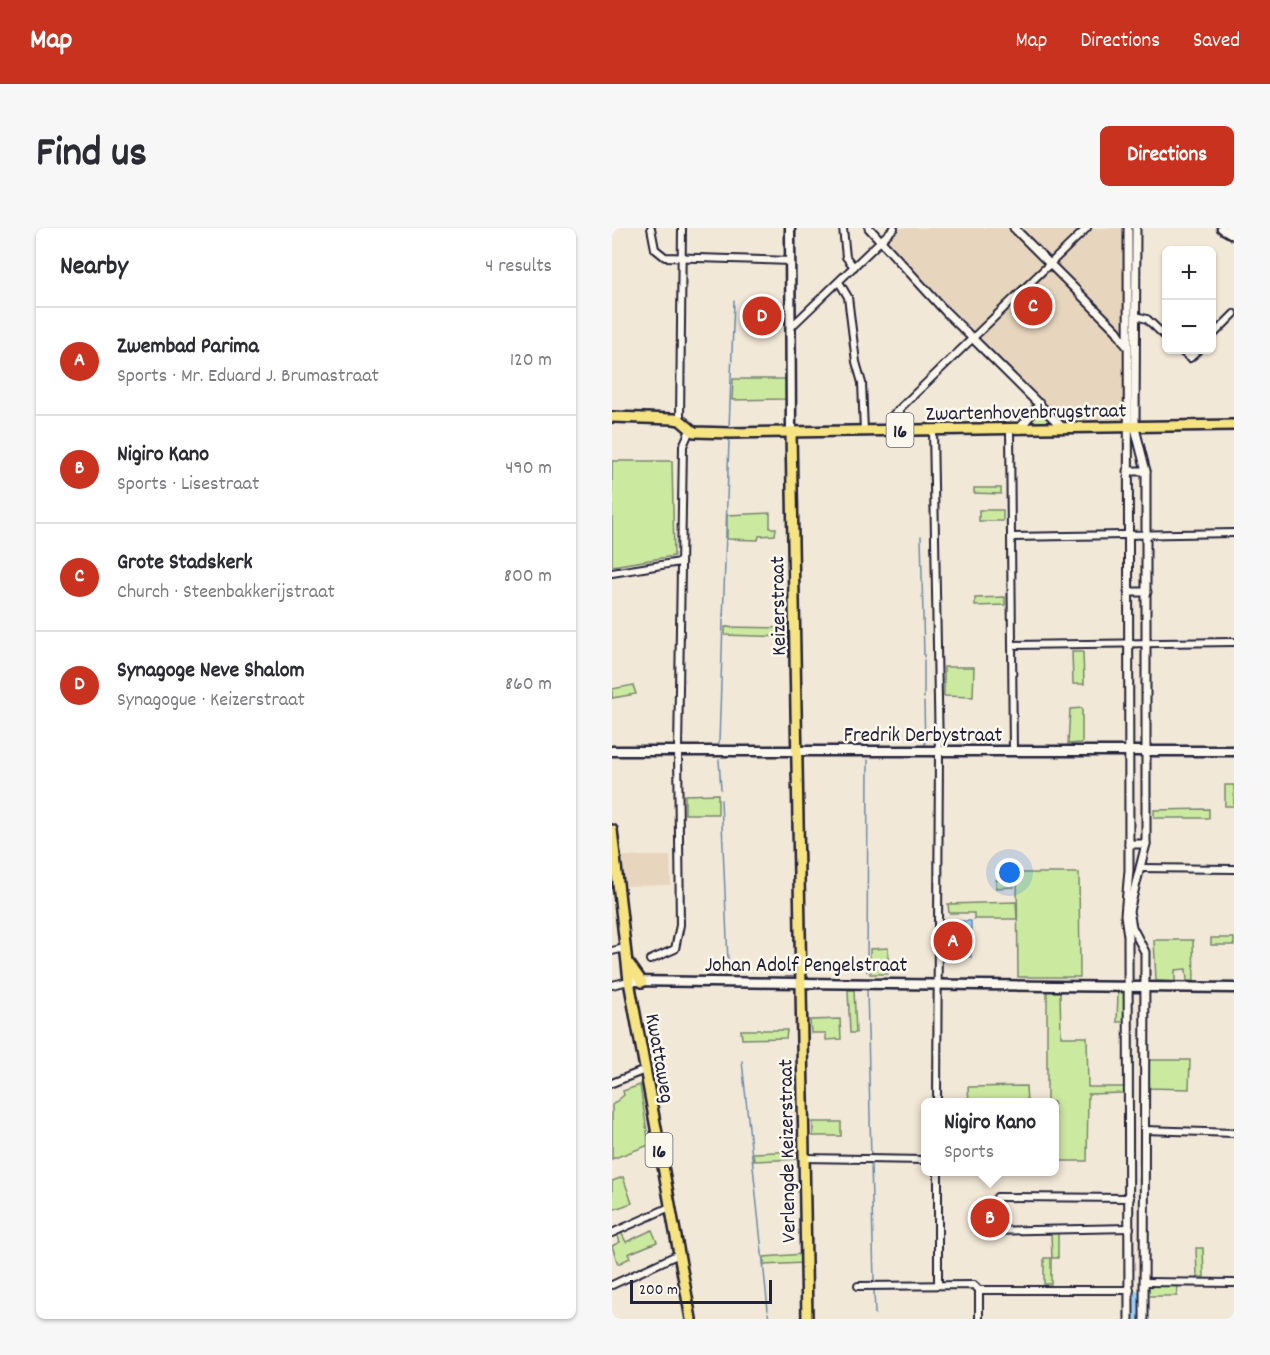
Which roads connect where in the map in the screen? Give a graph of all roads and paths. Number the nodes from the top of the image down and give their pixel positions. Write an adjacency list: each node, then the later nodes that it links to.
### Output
1 (651, 228): 14 (street)
2 (682, 228): 14 (street)
3 (790, 228): 15 (main road, Keizerstraat)
4 (843, 228): 17 (street)
5 (869, 228): 13 (street)
6 (894, 228): 13 (street)
7 (1014, 228): 16 (street)
8 (1087, 228): 16 (street)
9 (1128, 228): 25 (street)
10 (1136, 228): 20 (street)
11 (1222, 228): 12 (main road)
12 (1234, 235)
13 (881, 241): 17 (street); 27 (street)
14 (682, 257): 15 (street); 31 (street)
15 (791, 261): 21 (main road, Keizerstraat)
16 (1049, 263): 22 (street); 27 (street)
17 (854, 267): 18 (street)
18 (839, 282): 21 (street); 38 (street)
19 (1234, 314): 24 (street)
20 (1136, 316): 23 (street); 26 (street)
21 (791, 327): 40 (main road, Keizerstraat)
22 (1117, 331): 25 (street); 28 (street)
23 (1162, 332)
24 (1216, 332)
25 (1128, 333): 26 (street); 28 (street)
26 (1136, 334): 34 (street)
27 (973, 337): 29 (street); 39 (street)
28 (1127, 347): 34 (street)
29 (1040, 404): 33 (street); 35 (street)
30 (612, 417): 31 (main road)
31 (680, 420): 36 (main road)
32 (1234, 425): 34 (main road, Zwartenhovenbrugstraat / 16)
33 (1064, 428): 34 (main road, Zwartenhovenbrugstraat / 16); 35 (main road, Zwartenhovenbrugstraat / 16)
34 (1131, 428): 41 (street); 42 (street)
35 (1015, 429): 37 (main road, Zwartenhovenbrugstraat / 16); 46 (street)
36 (690, 430): 40 (main road, Zwartenhovenbrugstraat / 16); 47 (street)
37 (933, 430): 39 (main road, Zwartenhovenbrugstraat / 16); 62 (street)
38 (864, 431): 39 (main road, Zwartenhovenbrugstraat / 16); 40 (main road, Zwartenhovenbrugstraat / 16)
39 (892, 431)
40 (791, 432): 61 (main road, Keizerstraat)
41 (1127, 471): 42 (street); 44 (street)
42 (1146, 471): 45 (street)
43 (1234, 533): 45 (street)
44 (1127, 534): 45 (street); 46 (street); 49 (street)
45 (1147, 534): 50 (street)
46 (1012, 537): 54 (street)
47 (680, 562): 48 (street); 55 (street)
48 (612, 573)
49 (1128, 592): 50 (street); 53 (street)
50 (1147, 592): 52 (street)
51 (1234, 642): 52 (street)
52 (1147, 643): 53 (street); 60 (street)
53 (1128, 644): 54 (street); 59 (street)
54 (1013, 645): 58 (street)
55 (678, 750): 57 (main road, Fredrik Derbystraat); 61 (main road, Fredrik Derbystraat); 71 (street)
56 (1234, 750): 60 (main road, Fredrik Derbystraat)
57 (612, 751)
58 (1013, 752): 59 (main road, Fredrik Derbystraat); 62 (main road, Fredrik Derbystraat)
59 (1130, 752): 60 (main road, Fredrik Derbystraat); 64 (street)
60 (1148, 752): 65 (street)
61 (798, 753): 62 (main road, Fredrik Derbystraat); 74 (main road, Keizerstraat)
62 (939, 753): 75 (street)
63 (612, 830): 70 (main road, 16)
64 (1129, 844): 65 (street); 68 (street)
65 (1146, 844): 66 (street)
66 (1140, 868): 67 (street); 68 (street)
67 (1234, 869)
68 (1131, 890): 77 (street); 78 (street)
69 (612, 951): 70 (street)
70 (626, 953): 72 (main road, 16); 73 (main road)
71 (650, 960)
72 (629, 981): 73 (main road, Johan Adolf Pengelstraat); 76 (street); 82 (main road, Kwattaweg / 16)
73 (642, 982): 74 (main road, Johan Adolf Pengelstraat)
74 (801, 982): 75 (main road, Johan Adolf Pengelstraat); 87 (main road, Verlengde Keizerstraat)
75 (937, 983): 77 (main road, Johan Adolf Pengelstraat); 84 (street)
76 (612, 985)
77 (1129, 987): 78 (main road, Johan Adolf Pengelstraat); 81 (street)
78 (1144, 987): 79 (main road, Johan Adolf Pengelstraat); 80 (street)
79 (1234, 988)
80 (1144, 1052): 81 (street); 85 (street)
81 (1131, 1061): 91 (street)
82 (645, 1070): 83 (street); 92 (main road, Kwattaweg / 16)
83 (612, 1083)
84 (938, 1098)
85 (1144, 1130): 86 (street); 97 (street)
86 (1234, 1133)
87 (804, 1158): 88 (street); 109 (main road, Verlengde Keizerstraat)
88 (921, 1160)
89 (939, 1176): 103 (street)
90 (997, 1197): 91 (street)
91 (1130, 1198): 93 (street)
92 (670, 1207): 95 (street); 100 (main road, Kwattaweg / 16)
93 (1130, 1228): 94 (street); 96 (street)
94 (985, 1231)
95 (612, 1233)
96 (1130, 1237): 97 (street); 98 (street)
97 (1144, 1238): 99 (street)
98 (1130, 1247): 99 (street); 107 (street)
99 (1144, 1247): 101 (street)
100 (679, 1254): 104 (street); 108 (main road, Kwattaweg / 16)
101 (1145, 1282): 102 (street); 112 (street)
102 (1234, 1283)
103 (938, 1284): 105 (street); 106 (street)
104 (612, 1285)
105 (858, 1286)
106 (979, 1290): 107 (street); 110 (street)
107 (1130, 1290): 111 (street)
108 (691, 1319)
109 (807, 1319)
110 (979, 1319)
111 (1129, 1319)
112 (1144, 1319)

